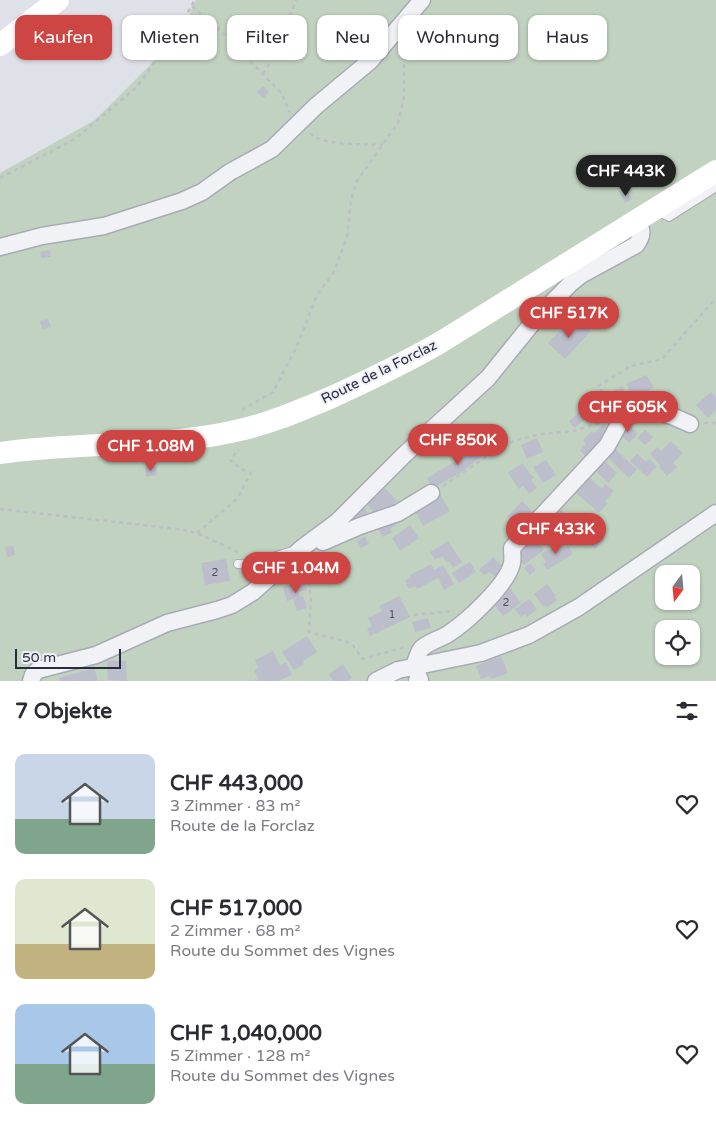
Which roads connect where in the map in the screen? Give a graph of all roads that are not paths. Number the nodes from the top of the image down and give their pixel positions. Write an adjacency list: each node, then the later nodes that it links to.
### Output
1 (58, 0): 3 (main road)
2 (422, 0): 7 (street)
3 (0, 45)
4 (716, 171): 6 (main road, Route de la Forclaz)
5 (716, 187): 6 (lane)
6 (646, 215): 9 (main road, Route de la Forclaz); 12 (street)
7 (0, 247)
8 (690, 424): 14 (street)
9 (0, 453)
10 (431, 493): 12 (street)
11 (716, 513): 14 (street)
12 (300, 549): 13 (lane); 15 (street)
13 (238, 564)
14 (415, 674): 16 (street)
15 (31, 681)
16 (376, 681)

